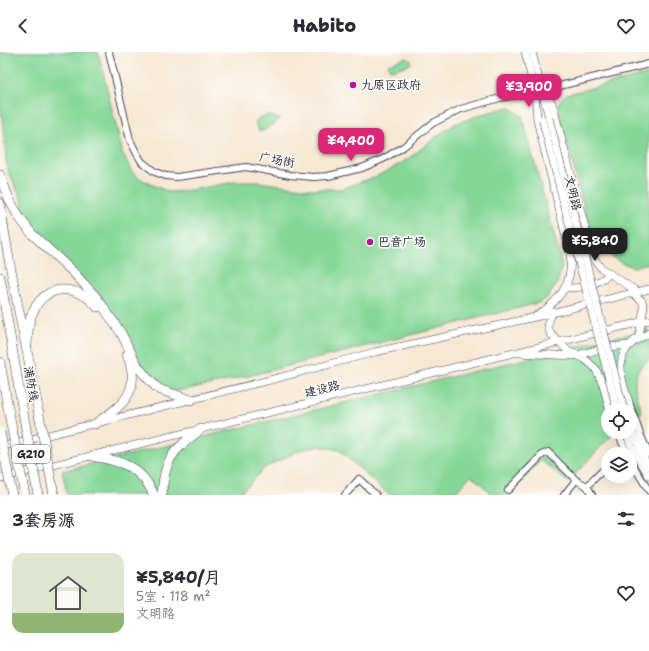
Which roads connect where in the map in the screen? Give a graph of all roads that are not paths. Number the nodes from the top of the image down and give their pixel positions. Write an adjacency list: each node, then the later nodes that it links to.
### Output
1 (109, 52): 5 (street, 广场街)
2 (525, 52): 5 (main road, 文明路)
3 (532, 52): 5 (main road, 文明路)
4 (649, 64): 5 (street, 广场街)
5 (539, 91): 6 (main road, 文明路); 9 (main road); 11 (main road)
6 (546, 119): 29 (main road, 文明路, bridge); 30 (main road, 文明路, bridge)
7 (0, 175): 26 (highway)
8 (0, 203): 21 (highway)
9 (610, 274): 11 (main road); 13 (main road)
10 (0, 277): 50 (highway, 满防线 / G210, bridge)
11 (565, 288): 14 (main road)
12 (649, 289): 13 (main road, 建设路)
13 (636, 293): 15 (main road, 建设路); 18 (main road)
14 (554, 301): 15 (main road); 16 (main road)
15 (552, 313): 16 (main road, 建设路); 20 (main road)
16 (531, 318): 26 (main road, 建设路)
17 (649, 320): 18 (main road, 建设路)
18 (641, 321): 20 (main road, 建设路); 22 (main road)
19 (649, 333): 22 (main road)
20 (560, 342): 23 (main road, 建设路); 24 (main road)
21 (27, 345): 31 (highway); 51 (highway, bridge)
22 (630, 345): 24 (main road); 27 (main road)
23 (516, 353): 24 (main road); 32 (main road, 建设路)
24 (576, 356): 28 (main road)
25 (0, 362): 49 (highway, G210, bridge)
26 (191, 400): 31 (main road, 建设路)
27 (629, 402): 37 (street)
28 (608, 403)
29 (615, 403)
30 (622, 403)
31 (95, 424): 36 (main road, 建设路)
32 (201, 429): 38 (main road, 建设路); 53 (highway)
33 (0, 432): 48 (highway, bridge)
34 (628, 439): 42 (main road)
35 (636, 439): 39 (main road)
36 (0, 448)
37 (649, 454)
38 (92, 456): 43 (main road, 建设路); 52 (highway)
39 (649, 467)
40 (601, 471): 45 (street)
41 (637, 471): 47 (street)
42 (649, 476)
43 (0, 478)
44 (576, 480): 45 (street); 46 (street); 56 (street)
45 (587, 486): 57 (street)
46 (508, 490)
47 (649, 491)
48 (12, 495)
49 (25, 495)
50 (38, 495)
51 (54, 495)
52 (154, 495)
53 (162, 495)
54 (345, 495): 55 (street)
55 (376, 495)
56 (564, 495)
57 (592, 495)

